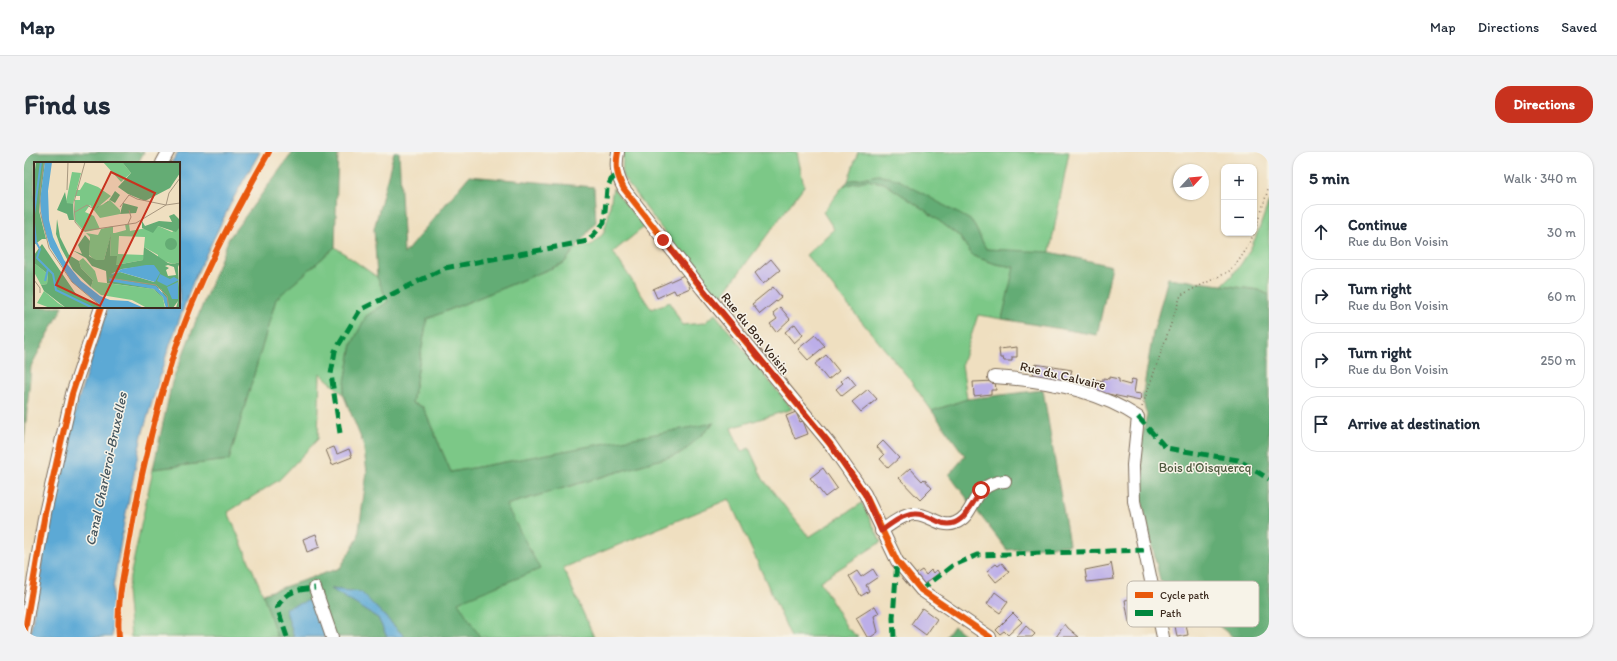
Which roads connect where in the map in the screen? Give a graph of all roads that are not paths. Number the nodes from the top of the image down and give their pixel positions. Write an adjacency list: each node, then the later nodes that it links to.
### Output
1 (168, 152): 3 (street)
2 (618, 152): 7 (street, Rue du Bon Voisin)
3 (163, 162)
4 (101, 308): 11 (street)
5 (994, 377): 8 (street, Rue du Calvaire)
6 (1005, 481): 7 (street)
7 (881, 531): 13 (street, Rue du Bon Voisin)
8 (1151, 581)
9 (316, 588): 12 (street)
10 (1161, 627): 14 (street, Rue du Calvaire)
11 (24, 636)
12 (332, 637)
13 (990, 637)
14 (1163, 637)

